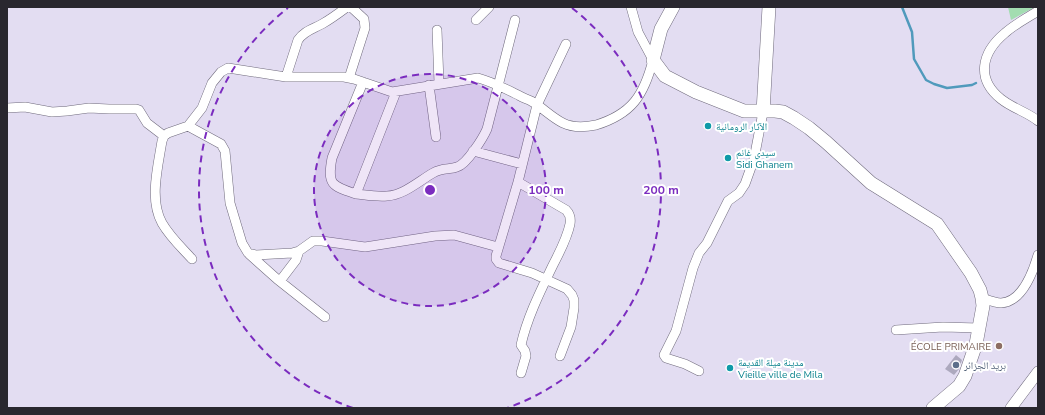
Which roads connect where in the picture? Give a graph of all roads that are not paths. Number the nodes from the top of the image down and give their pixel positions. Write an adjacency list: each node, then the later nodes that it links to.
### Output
1 (347, 7): 13 (street)
2 (351, 7): 14 (street)
3 (489, 7): 8 (street)
4 (631, 7): 12 (street)
5 (673, 7): 12 (main road)
6 (769, 7): 22 (main road)
7 (1038, 11): 23 (street)
8 (476, 20)
9 (515, 20): 18 (street)
10 (437, 30): 16 (street)
11 (566, 44): 20 (street)
12 (653, 60): 20 (street); 22 (main road)
13 (286, 77): 14 (street); 24 (street)
14 (349, 78): 15 (street)
15 (363, 82): 19 (street); 30 (street)
16 (439, 84): 17 (street); 18 (street)
17 (429, 85): 19 (street); 26 (street)
18 (499, 86): 20 (street); 27 (street)
19 (396, 92): 30 (street)
20 (537, 105): 28 (street)
21 (7, 108): 25 (street)
22 (763, 112): 38 (main road); 43 (street)
23 (1038, 121)
24 (188, 126): 25 (street); 33 (street)
25 (164, 136): 35 (street)
26 (436, 137)
27 (473, 151): 28 (street); 30 (street)
28 (522, 164): 29 (street)
29 (518, 182): 31 (street); 36 (street)
30 (356, 194)
31 (498, 247): 32 (street); 36 (street)
32 (299, 250): 33 (street); 37 (street)
33 (248, 253): 37 (street)
34 (1038, 255): 38 (street)
35 (192, 259)
36 (546, 280): 42 (street); 45 (street)
37 (280, 281): 39 (street)
38 (982, 298): 40 (main road)
39 (325, 317)
40 (979, 328): 41 (street); 46 (main road)
41 (896, 330)
42 (560, 356)
43 (699, 371)
44 (1038, 372): 47 (street)
45 (521, 373)
46 (933, 408)
47 (1011, 408)

